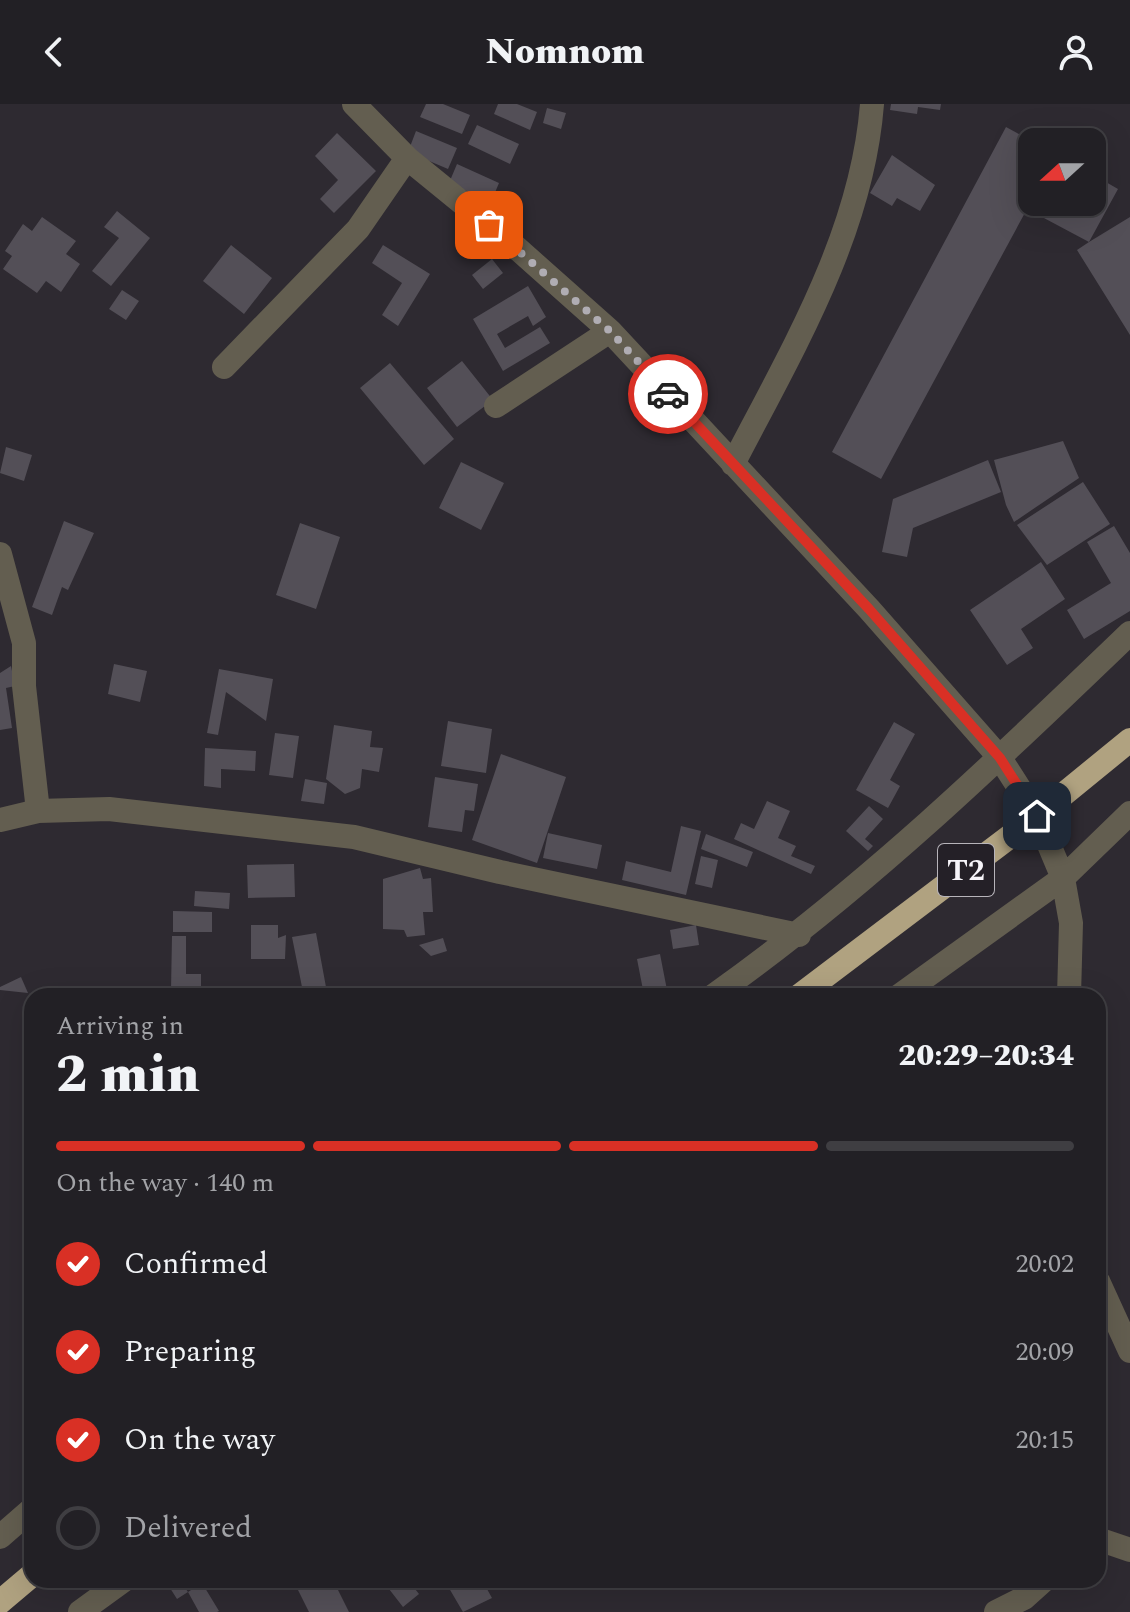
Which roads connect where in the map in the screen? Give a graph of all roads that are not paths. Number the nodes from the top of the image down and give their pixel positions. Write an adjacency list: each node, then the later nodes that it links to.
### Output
1 (354, 104): 3 (street)
2 (872, 104): 7 (street)
3 (407, 158): 4 (street); 5 (street)
4 (610, 331): 6 (street); 7 (street)
5 (224, 367)
6 (496, 406)
7 (733, 464): 11 (street)
8 (0, 554): 12 (street)
9 (1130, 633): 11 (street)
10 (1130, 740): 14 (highway, T2)
11 (1000, 758): 14 (street); 17 (street)
12 (38, 811): 15 (street); 17 (street)
13 (1130, 813): 16 (street)
14 (1037, 816): 16 (street); 19 (highway, T2)
15 (0, 820)
16 (1063, 878): 20 (street); 21 (street)
17 (799, 935): 18 (street)
18 (724, 988)
19 (810, 988)
20 (910, 988)
21 (1069, 988)
22 (1106, 1298): 23 (street)
23 (1130, 1351)
24 (24, 1516): 25 (street)
25 (0, 1537)
26 (1106, 1542): 27 (street)
27 (1130, 1550)
28 (24, 1582): 31 (highway)
29 (113, 1588): 32 (street)
30 (1035, 1588): 33 (street)
31 (0, 1602)
32 (80, 1612)
33 (996, 1612)

